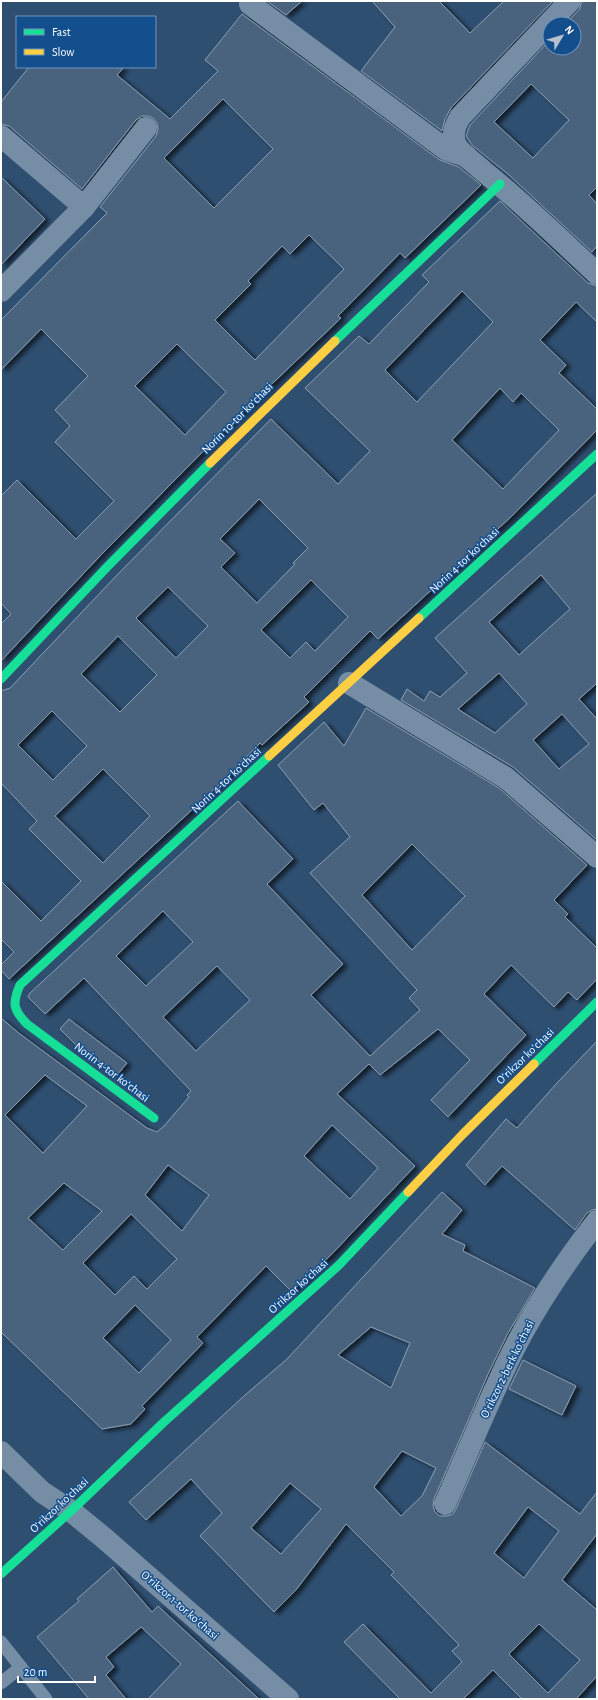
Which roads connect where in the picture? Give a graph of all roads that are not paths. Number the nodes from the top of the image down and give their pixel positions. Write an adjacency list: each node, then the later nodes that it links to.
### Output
1 (570, 1): 5 (street)
2 (250, 4): 5 (street)
3 (146, 128): 7 (street)
4 (1, 136): 7 (street)
5 (466, 156): 6 (street)
6 (500, 184): 8 (street); 11 (street, Norin 10-tor koʻchasi)
7 (84, 206): 9 (street)
8 (597, 274)
9 (1, 291)
10 (597, 454): 12 (street, Norin 4-tor koʻchasi)
11 (1, 679)
12 (349, 683): 13 (street); 15 (street, Norin 4-tor koʻchasi)
13 (597, 857)
14 (597, 1002): 19 (street, Oʻrikzor koʻchasi)
15 (154, 1118)
16 (597, 1222): 18 (street, Oʻrikzor 2-berk koʻchasi)
17 (1, 1452): 19 (street, Oʻrikzor 1-tor koʻchasi)
18 (445, 1504)
19 (71, 1512): 20 (street, Oʻrikzor koʻchasi); 25 (street, Oʻrikzor 1-tor koʻchasi)
20 (1, 1574)
21 (1, 1642): 22 (lane)
22 (21, 1667): 23 (lane); 24 (lane)
23 (1, 1683)
24 (46, 1699)
25 (288, 1699)

